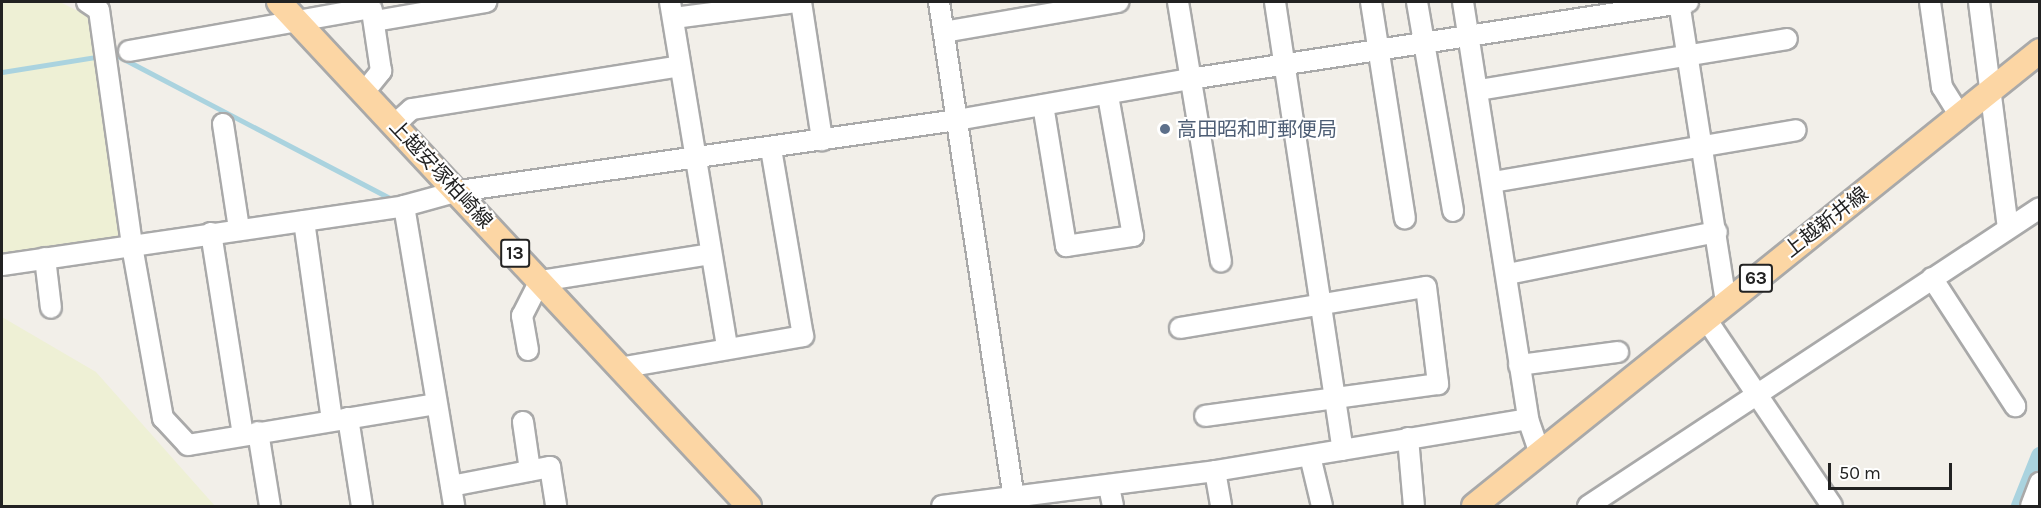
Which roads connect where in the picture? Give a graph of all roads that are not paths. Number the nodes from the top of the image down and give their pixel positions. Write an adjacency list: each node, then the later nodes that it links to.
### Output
1 (87, 2): 54 (street)
2 (279, 2): 17 (main road, 上越安塚柏崎線 / 13)
3 (486, 2): 15 (street)
4 (799, 2): 16 (street); 39 (street)
5 (939, 2): 18 (street)
6 (1118, 2): 18 (street)
7 (1178, 2): 28 (street)
8 (1275, 2): 27 (street)
9 (1371, 2): 22 (street)
10 (1417, 2): 21 (street)
11 (1463, 2): 19 (street)
12 (1682, 2): 19 (street); 25 (street)
13 (1930, 2): 34 (street)
14 (1979, 2): 31 (street)
15 (372, 10): 17 (street); 30 (street)
16 (672, 10): 26 (street)
17 (295, 20): 23 (street); 30 (main road, 上越安塚柏崎線 / 13)
18 (944, 32): 35 (street)
19 (1470, 36): 21 (street); 29 (street)
20 (1787, 39): 25 (street)
21 (1425, 43): 22 (street); 47 (street)
22 (1379, 50): 27 (street); 48 (street)
23 (129, 51)
24 (2040, 51): 31 (main road, 上越新井線 / 63)
25 (1687, 53): 29 (street); 40 (street)
26 (680, 66): 37 (street); 42 (street)
27 (1286, 66): 28 (street); 63 (street)
28 (1190, 79): 32 (street); 57 (street)
29 (1479, 90): 43 (street)
30 (365, 91): 37 (main road, 上越安塚柏崎線 / 13)
31 (1989, 92): 34 (main road, 上越新井線 / 63); 50 (street)
32 (1108, 95): 33 (street); 33 (street)
33 (1043, 105): 35 (street)
34 (1960, 116): 62 (main road, 上越新井線 / 63)
35 (957, 120): 39 (street); 90 (street)
36 (223, 124): 51 (street)
37 (394, 124): 44 (main road, 上越安塚柏崎線 / 13)
38 (1796, 130): 40 (street)
39 (822, 140): 41 (street)
40 (1701, 144): 43 (street); 52 (street)
41 (771, 148): 42 (street); 67 (street)
42 (696, 159): 44 (street); 55 (street)
43 (1493, 182): 59 (street)
44 (459, 192): 45 (street); 61 (main road, 上越安塚柏崎線 / 13)
45 (404, 206): 49 (street); 74 (street)
46 (2040, 208): 50 (street)
47 (1453, 211)
48 (1405, 218)
49 (304, 221): 51 (street); 77 (street)
50 (2008, 228): 60 (street)
51 (239, 229): 53 (street)
52 (1717, 232): 59 (street); 62 (street)
53 (211, 233): 54 (street); 80 (street)
54 (132, 246): 56 (street); 80 (street)
55 (710, 254): 61 (street); 67 (street)
56 (45, 258): 58 (street); 64 (street)
57 (1221, 261)
58 (2, 265)
59 (1508, 274): 70 (street)
60 (1932, 278): 72 (street); 75 (street)
61 (540, 281): 68 (street); 71 (main road, 上越安塚柏崎線 / 13)
62 (1726, 301): 65 (main road, 上越新井線 / 63)
63 (1324, 304): 66 (street); 73 (street); 73 (street)
64 (51, 308)
65 (1706, 319): 72 (street); 83 (main road, 上越新井線 / 63)
66 (1180, 328)
67 (727, 348): 71 (street)
68 (528, 350)
69 (1618, 352): 70 (street)
70 (1519, 365): 78 (street)
71 (620, 368): 95 (main road, 上越安塚柏崎線 / 13)
72 (1756, 393): 102 (street); 103 (street)
73 (1336, 398): 76 (street); 82 (street)
74 (435, 404): 77 (street); 88 (street)
75 (2015, 406)
76 (1205, 416)
77 (340, 418): 80 (street); 92 (street)
78 (1528, 419): 81 (street); 83 (street)
79 (523, 422): 85 (street)
80 (250, 433): 91 (street)
81 (1408, 438): 82 (street); 100 (street)
82 (1343, 450): 84 (street)
83 (1540, 453): 101 (main road, 上越新井線 / 63)
84 (1310, 456): 86 (street); 99 (street)
85 (530, 470): 88 (street); 94 (street)
86 (1215, 471): 89 (street); 98 (street)
87 (2040, 483): 104 (street)
88 (451, 486): 93 (street)
89 (1109, 487): 90 (street); 97 (street)
90 (1014, 501): 96 (street)
91 (270, 507)
92 (362, 507)
93 (454, 507)
94 (556, 507)
95 (749, 507)
96 (942, 507)
97 (1113, 507)
98 (1221, 507)
99 (1322, 507)
100 (1414, 507)
101 (1474, 507)
102 (1588, 507)
103 (1832, 507)
104 (2031, 507)

